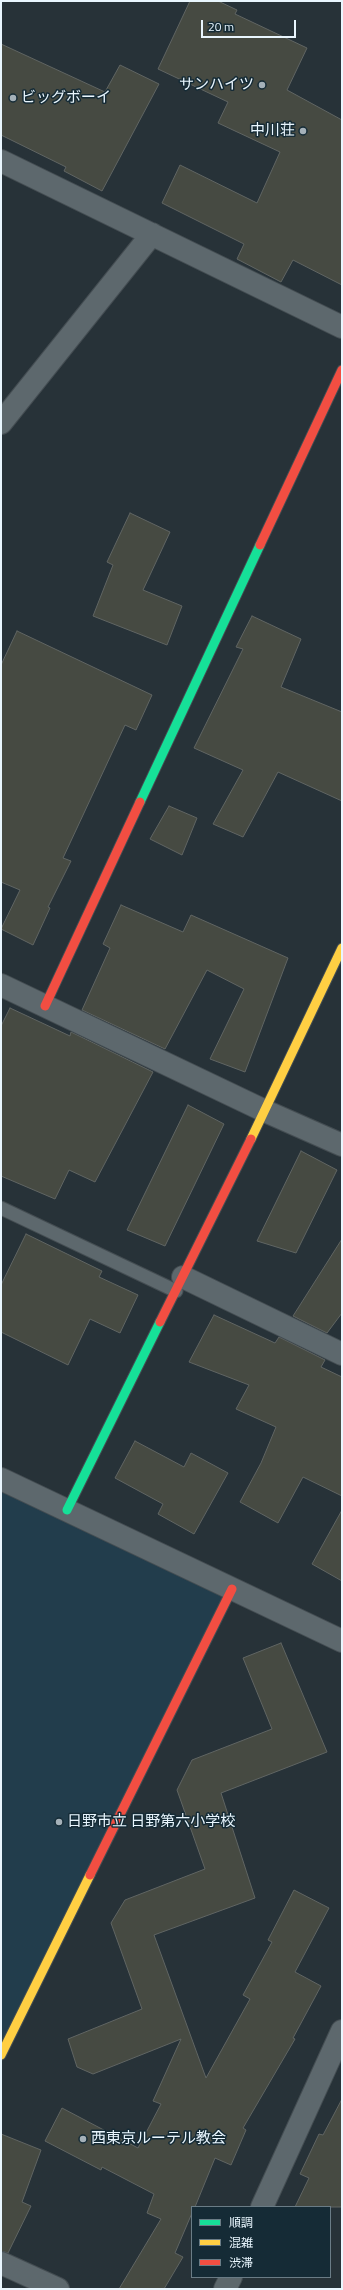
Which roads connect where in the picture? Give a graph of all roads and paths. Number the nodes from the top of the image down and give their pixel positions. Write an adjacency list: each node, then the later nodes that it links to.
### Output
1 (1, 161): 2 (street)
2 (152, 234): 3 (street); 5 (street)
3 (342, 327)
4 (342, 370): 8 (street)
5 (1, 423)
6 (342, 948): 9 (street)
7 (1, 985): 8 (street)
8 (44, 1006): 9 (street)
9 (265, 1111): 10 (street); 12 (street)
10 (342, 1145)
11 (1, 1208): 12 (lane)
12 (179, 1284): 13 (street); 15 (street)
13 (342, 1354)
14 (1, 1479): 15 (street)
15 (67, 1510): 16 (street)
16 (232, 1589): 17 (street); 19 (street)
17 (342, 1641)
18 (342, 2031): 20 (street)
19 (1, 2055)
20 (262, 2206)
21 (1, 2263): 23 (street)
22 (230, 2278): 24 (street)
23 (58, 2289)
24 (225, 2289)

